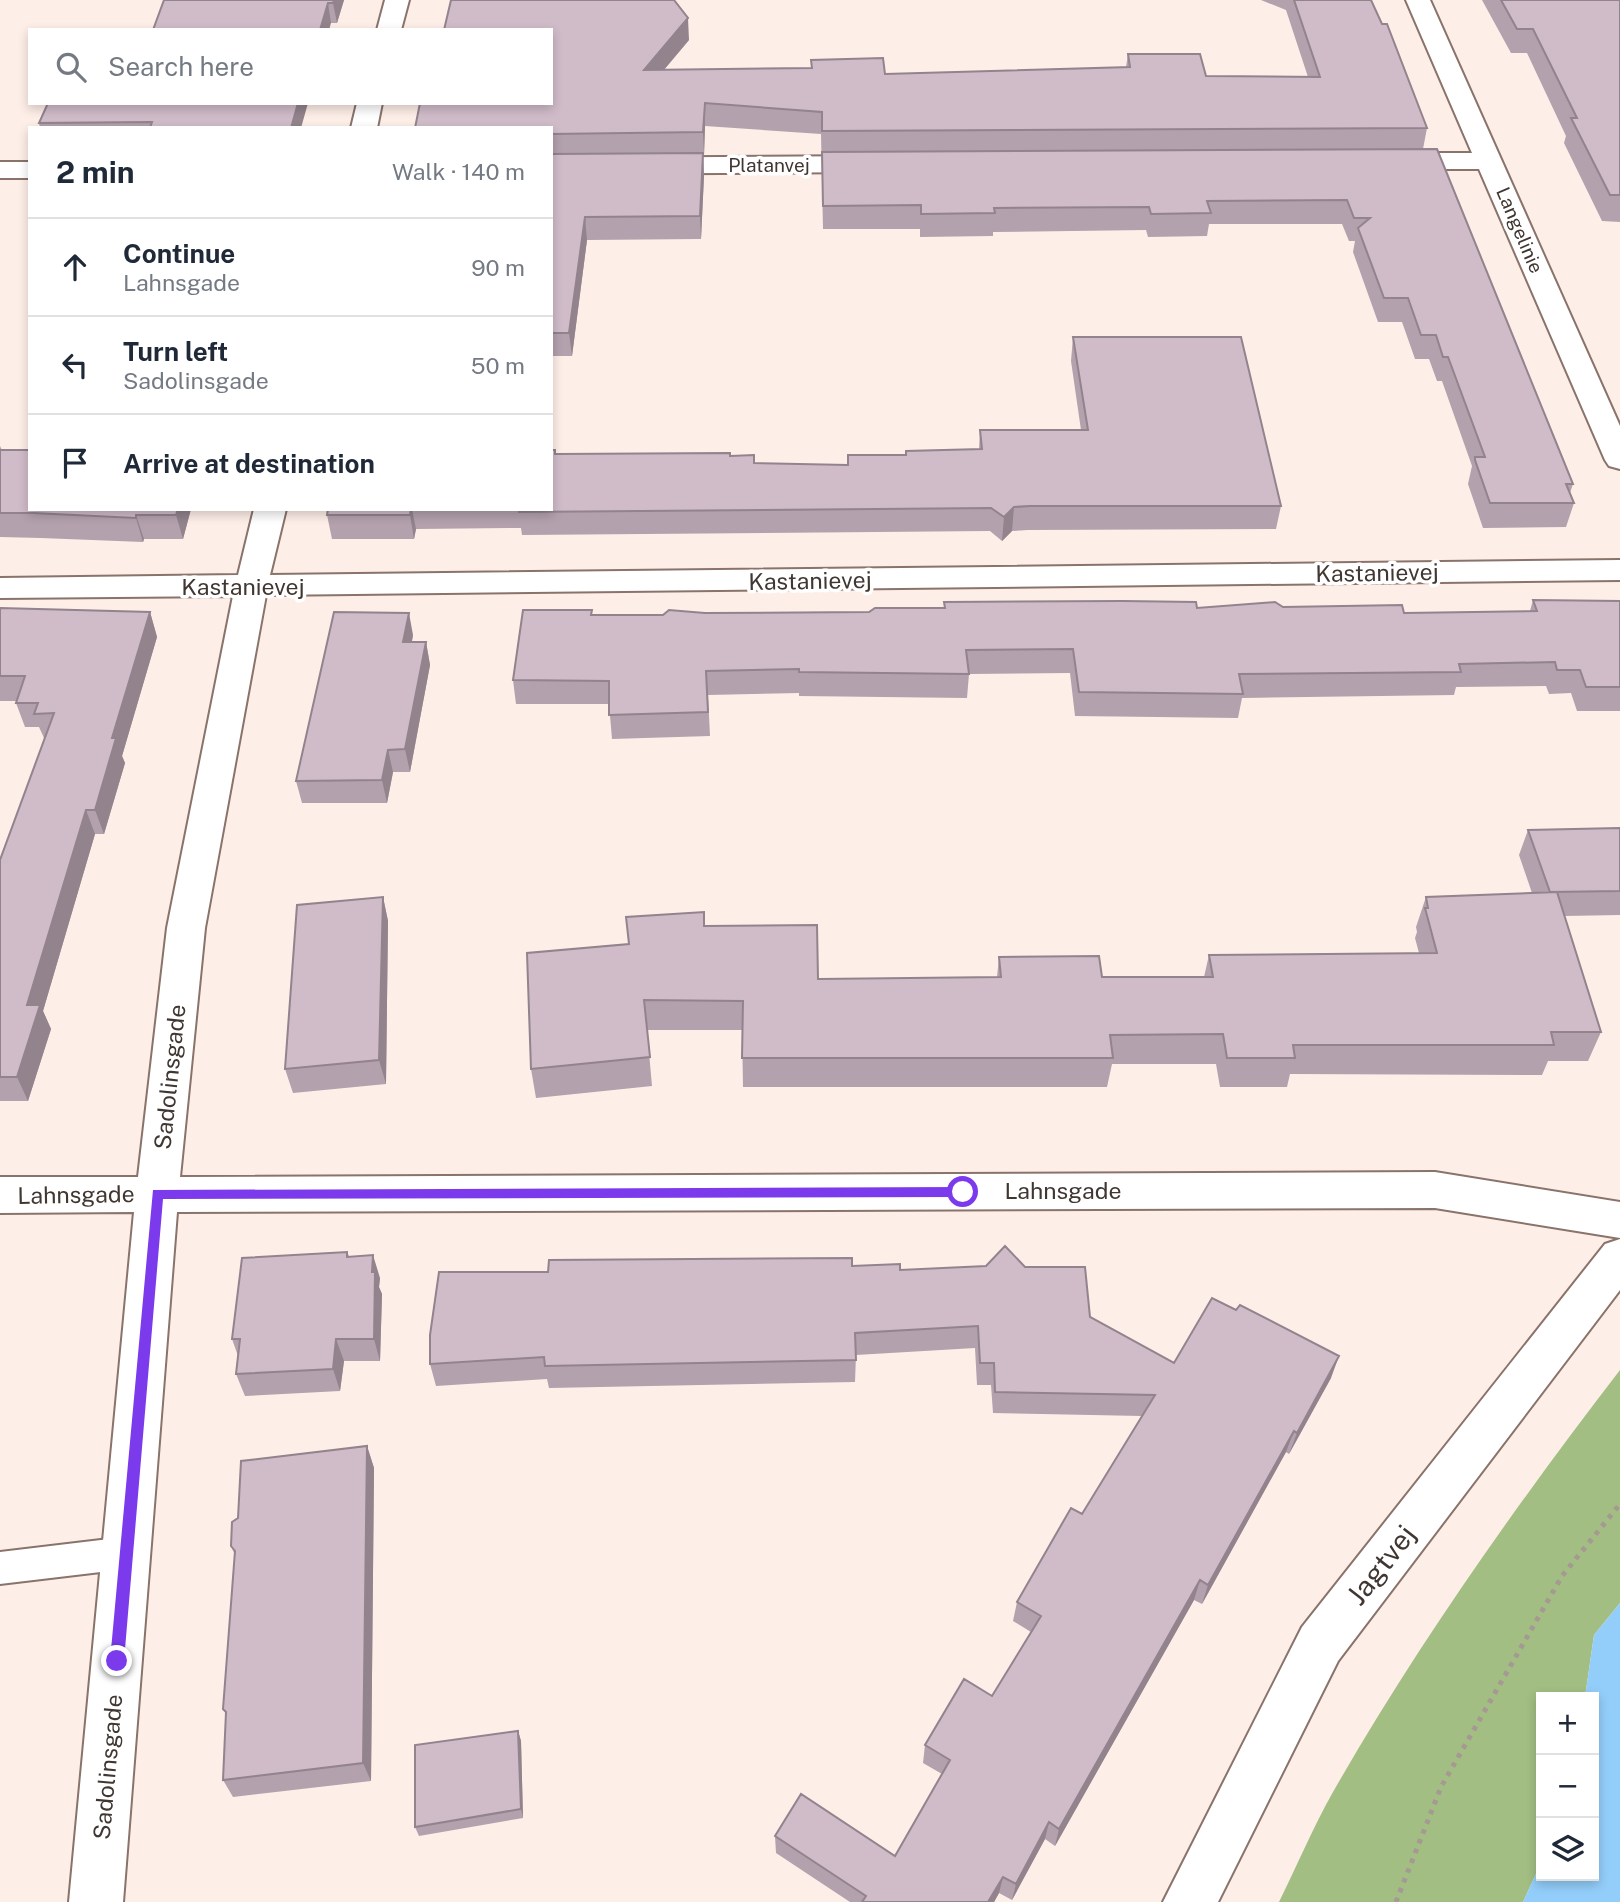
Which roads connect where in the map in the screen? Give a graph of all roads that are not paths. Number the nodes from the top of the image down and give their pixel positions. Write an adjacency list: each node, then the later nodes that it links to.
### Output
1 (397, 0): 3 (street)
2 (1418, 0): 6 (street, Langelinie)
3 (390, 28)
4 (370, 105): 5 (street)
5 (364, 126)
6 (1491, 161): 7 (street); 12 (street, Langelinie)
7 (1368, 162)
8 (897, 164): 9 (street, Platanvej)
9 (553, 166)
10 (0, 170): 11 (street)
11 (28, 170)
12 (1620, 460)
13 (270, 511): 15 (street, Sadolinsgade)
14 (1620, 570): 15 (street, Kastanievej)
15 (251, 587): 16 (street, Kastanievej); 17 (street, Sadolinsgade)
16 (0, 589)
17 (158, 1194): 18 (street, Lahnsgade); 19 (street, Lahnsgade); 21 (street, Sadolinsgade)
18 (0, 1195)
19 (1620, 1220)
20 (1620, 1257): 24 (street, Jagtvej)
21 (126, 1553): 22 (lane); 23 (street, Sadolinsgade)
22 (0, 1568)
23 (96, 1902)
24 (1189, 1902)

